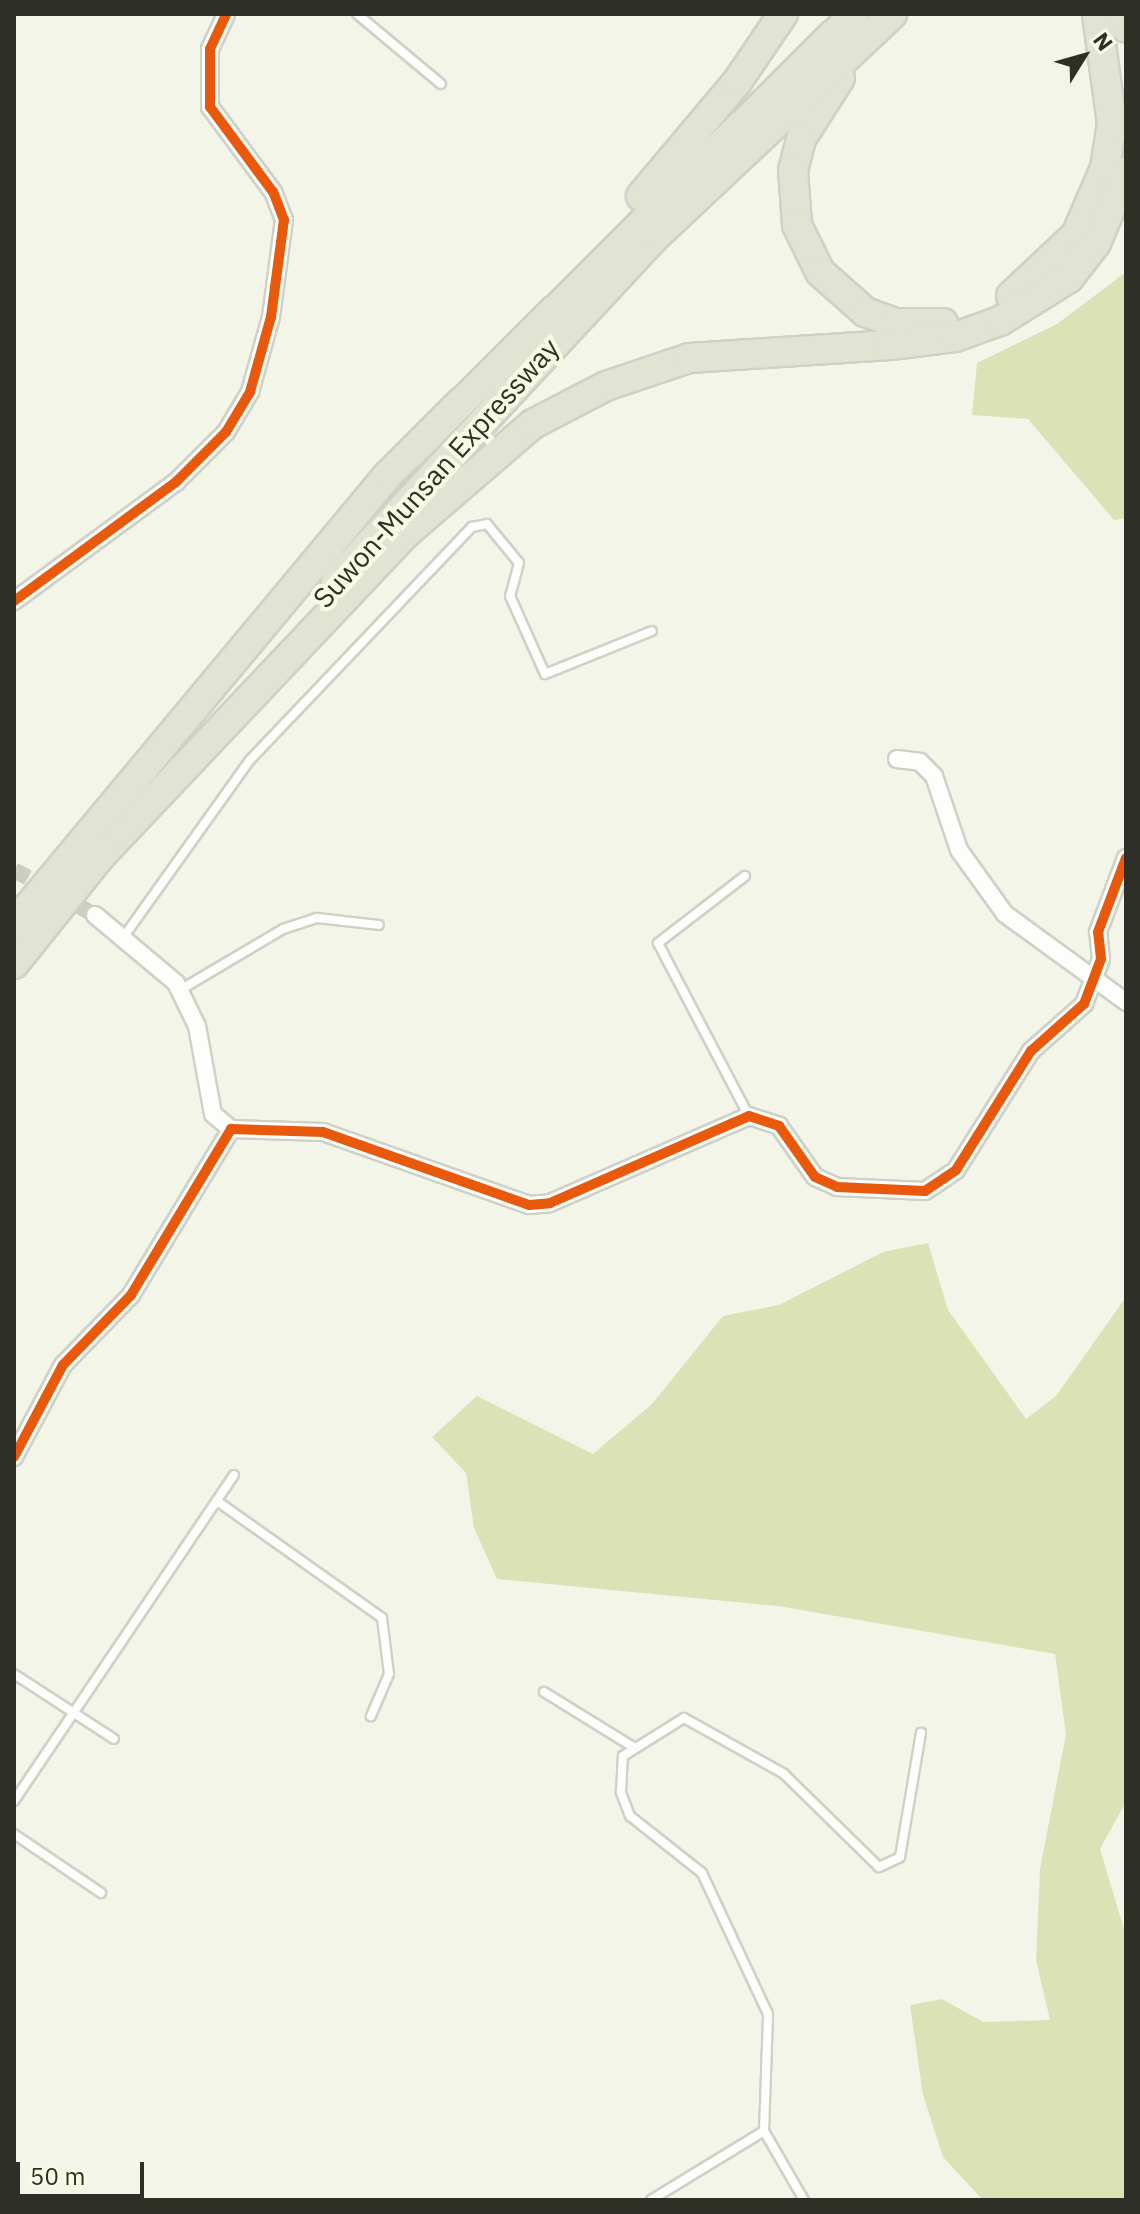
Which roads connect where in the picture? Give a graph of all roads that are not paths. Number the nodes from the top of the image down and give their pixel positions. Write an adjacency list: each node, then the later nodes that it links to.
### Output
1 (226, 14): 12 (street)
2 (357, 14): 9 (lane)
3 (783, 14): 11 (highway)
4 (854, 14): 11 (highway, Suwon-Munsan Expressway)
5 (1097, 14): 7 (highway)
6 (1123, 14): 8 (highway)
7 (890, 16): 16 (highway, Suwon-Munsan Expressway)
8 (1126, 28)
9 (441, 84)
10 (1126, 172): 16 (highway)
11 (456, 403): 19 (highway, Suwon-Munsan Expressway)
12 (14, 601)
13 (652, 631): 21 (lane)
14 (897, 759): 23 (street)
15 (1126, 858): 23 (street)
16 (95, 862): 22 (highway, Suwon-Munsan Expressway)
17 (745, 876): 26 (lane)
18 (95, 915): 21 (street)
19 (14, 924)
20 (379, 925): 24 (lane)
21 (125, 935): 24 (street)
22 (14, 964)
23 (1095, 982): 25 (street); 26 (street)
24 (180, 990): 27 (street)
25 (1126, 1002)
26 (749, 1116): 27 (street)
27 (231, 1129): 28 (street)
28 (14, 1457)
29 (234, 1475): 30 (lane)
30 (217, 1501): 33 (lane); 34 (lane)
31 (14, 1674): 33 (lane)
32 (544, 1692): 37 (lane)
33 (69, 1710): 36 (lane); 38 (lane)
34 (371, 1716)
35 (921, 1733): 37 (lane)
36 (114, 1739)
37 (633, 1747): 41 (lane)
38 (14, 1801)
39 (14, 1834): 40 (lane)
40 (101, 1893)
41 (764, 2131): 42 (lane); 43 (lane)
42 (651, 2200)
43 (804, 2200)

